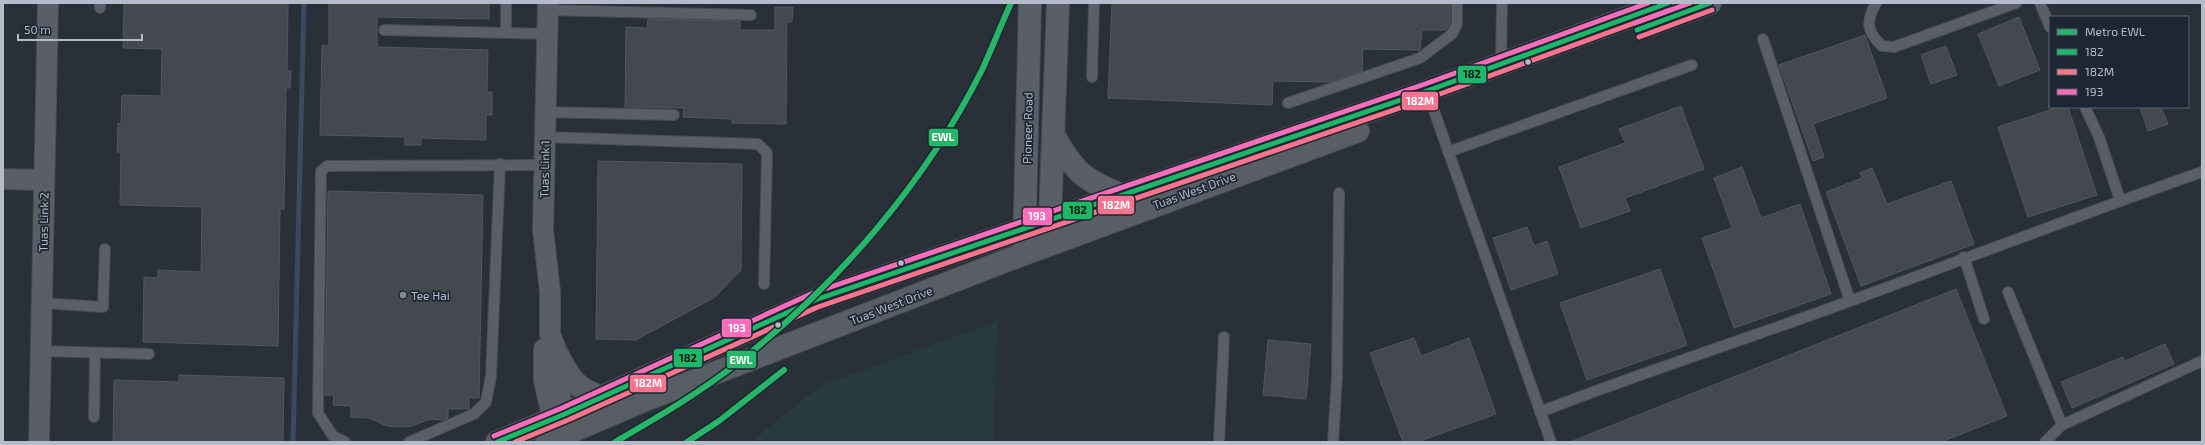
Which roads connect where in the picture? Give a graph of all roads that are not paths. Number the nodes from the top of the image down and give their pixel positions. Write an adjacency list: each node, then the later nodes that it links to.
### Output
1 (48, 3): 35 (street, Tuas Link 2)
2 (506, 3): 17 (lane)
3 (1030, 3): 40 (street, Pioneer Road)
4 (1058, 3): 28 (street)
5 (1094, 3): 22 (lane)
6 (1457, 3): 24 (lane)
7 (1502, 3): 21 (lane)
8 (1668, 3): 21 (main road, Tuas West Drive)
9 (1710, 3): 21 (main road, Tuas West Drive)
10 (1876, 3): 11 (lane)
11 (2016, 3)
12 (2040, 3): 15 (lane)
13 (548, 7): 14 (lane); 18 (street, Tuas Link 1)
14 (751, 14)
15 (2049, 25)
16 (384, 30): 17 (lane)
17 (506, 33): 18 (lane)
18 (547, 34): 26 (street, Tuas Link 1)
19 (1763, 39): 47 (lane)
20 (1692, 65): 30 (lane)
21 (1500, 72): 23 (main road, Tuas West Drive)
22 (1092, 77)
23 (1429, 98): 30 (lane); 37 (main road, Tuas West Drive); 41 (main road, Tuas West Drive)
24 (1288, 103)
25 (2085, 108): 38 (lane)
26 (545, 112): 27 (lane); 29 (street, Tuas Link 1)
27 (674, 115)
28 (1054, 136): 37 (street); 39 (street)
29 (544, 138): 32 (street, Tuas Link 1); 45 (lane)
30 (1448, 152): 57 (lane)
31 (500, 164): 32 (lane); 62 (lane); 63 (lane)
32 (544, 165): 51 (street, Tuas Link 1)
33 (2202, 172): 38 (lane)
34 (3, 179): 35 (street)
35 (44, 180): 48 (street, Tuas Link 2)
36 (1339, 193): 66 (lane)
37 (1124, 196): 39 (main road, Tuas West Drive)
38 (2120, 200): 44 (lane)
39 (1050, 220): 40 (main road, Tuas West Drive); 41 (street)
40 (1024, 228): 43 (street, Pioneer Road); 56 (main road, Tuas West Drive)
41 (1045, 245): 43 (main road, Tuas West Drive)
42 (105, 249): 48 (lane)
43 (1024, 253): 60 (main road, Tuas West Drive)
44 (1964, 257): 47 (lane); 49 (lane)
45 (764, 284)
46 (2008, 292): 59 (lane)
47 (1850, 302): 57 (lane)
48 (41, 304): 52 (street, Tuas Link 2)
49 (1984, 319)
50 (1224, 336): 65 (lane)
51 (553, 343): 56 (main road); 60 (street, Tuas Link 1)
52 (40, 352): 53 (lane); 61 (street, Tuas Link 2)
53 (95, 353): 54 (lane); 58 (lane)
54 (149, 354)
55 (2202, 361): 59 (lane)
56 (602, 397): 60 (main road, Tuas West Drive)
57 (1540, 412): 67 (lane)
58 (94, 417)
59 (2062, 425): 68 (lane)
60 (559, 429): 64 (main road, Tuas West Drive)
61 (38, 442)
62 (345, 442)
63 (409, 442)
64 (497, 442)
65 (1219, 442)
66 (1333, 442)
67 (1551, 442)
68 (2045, 442)

